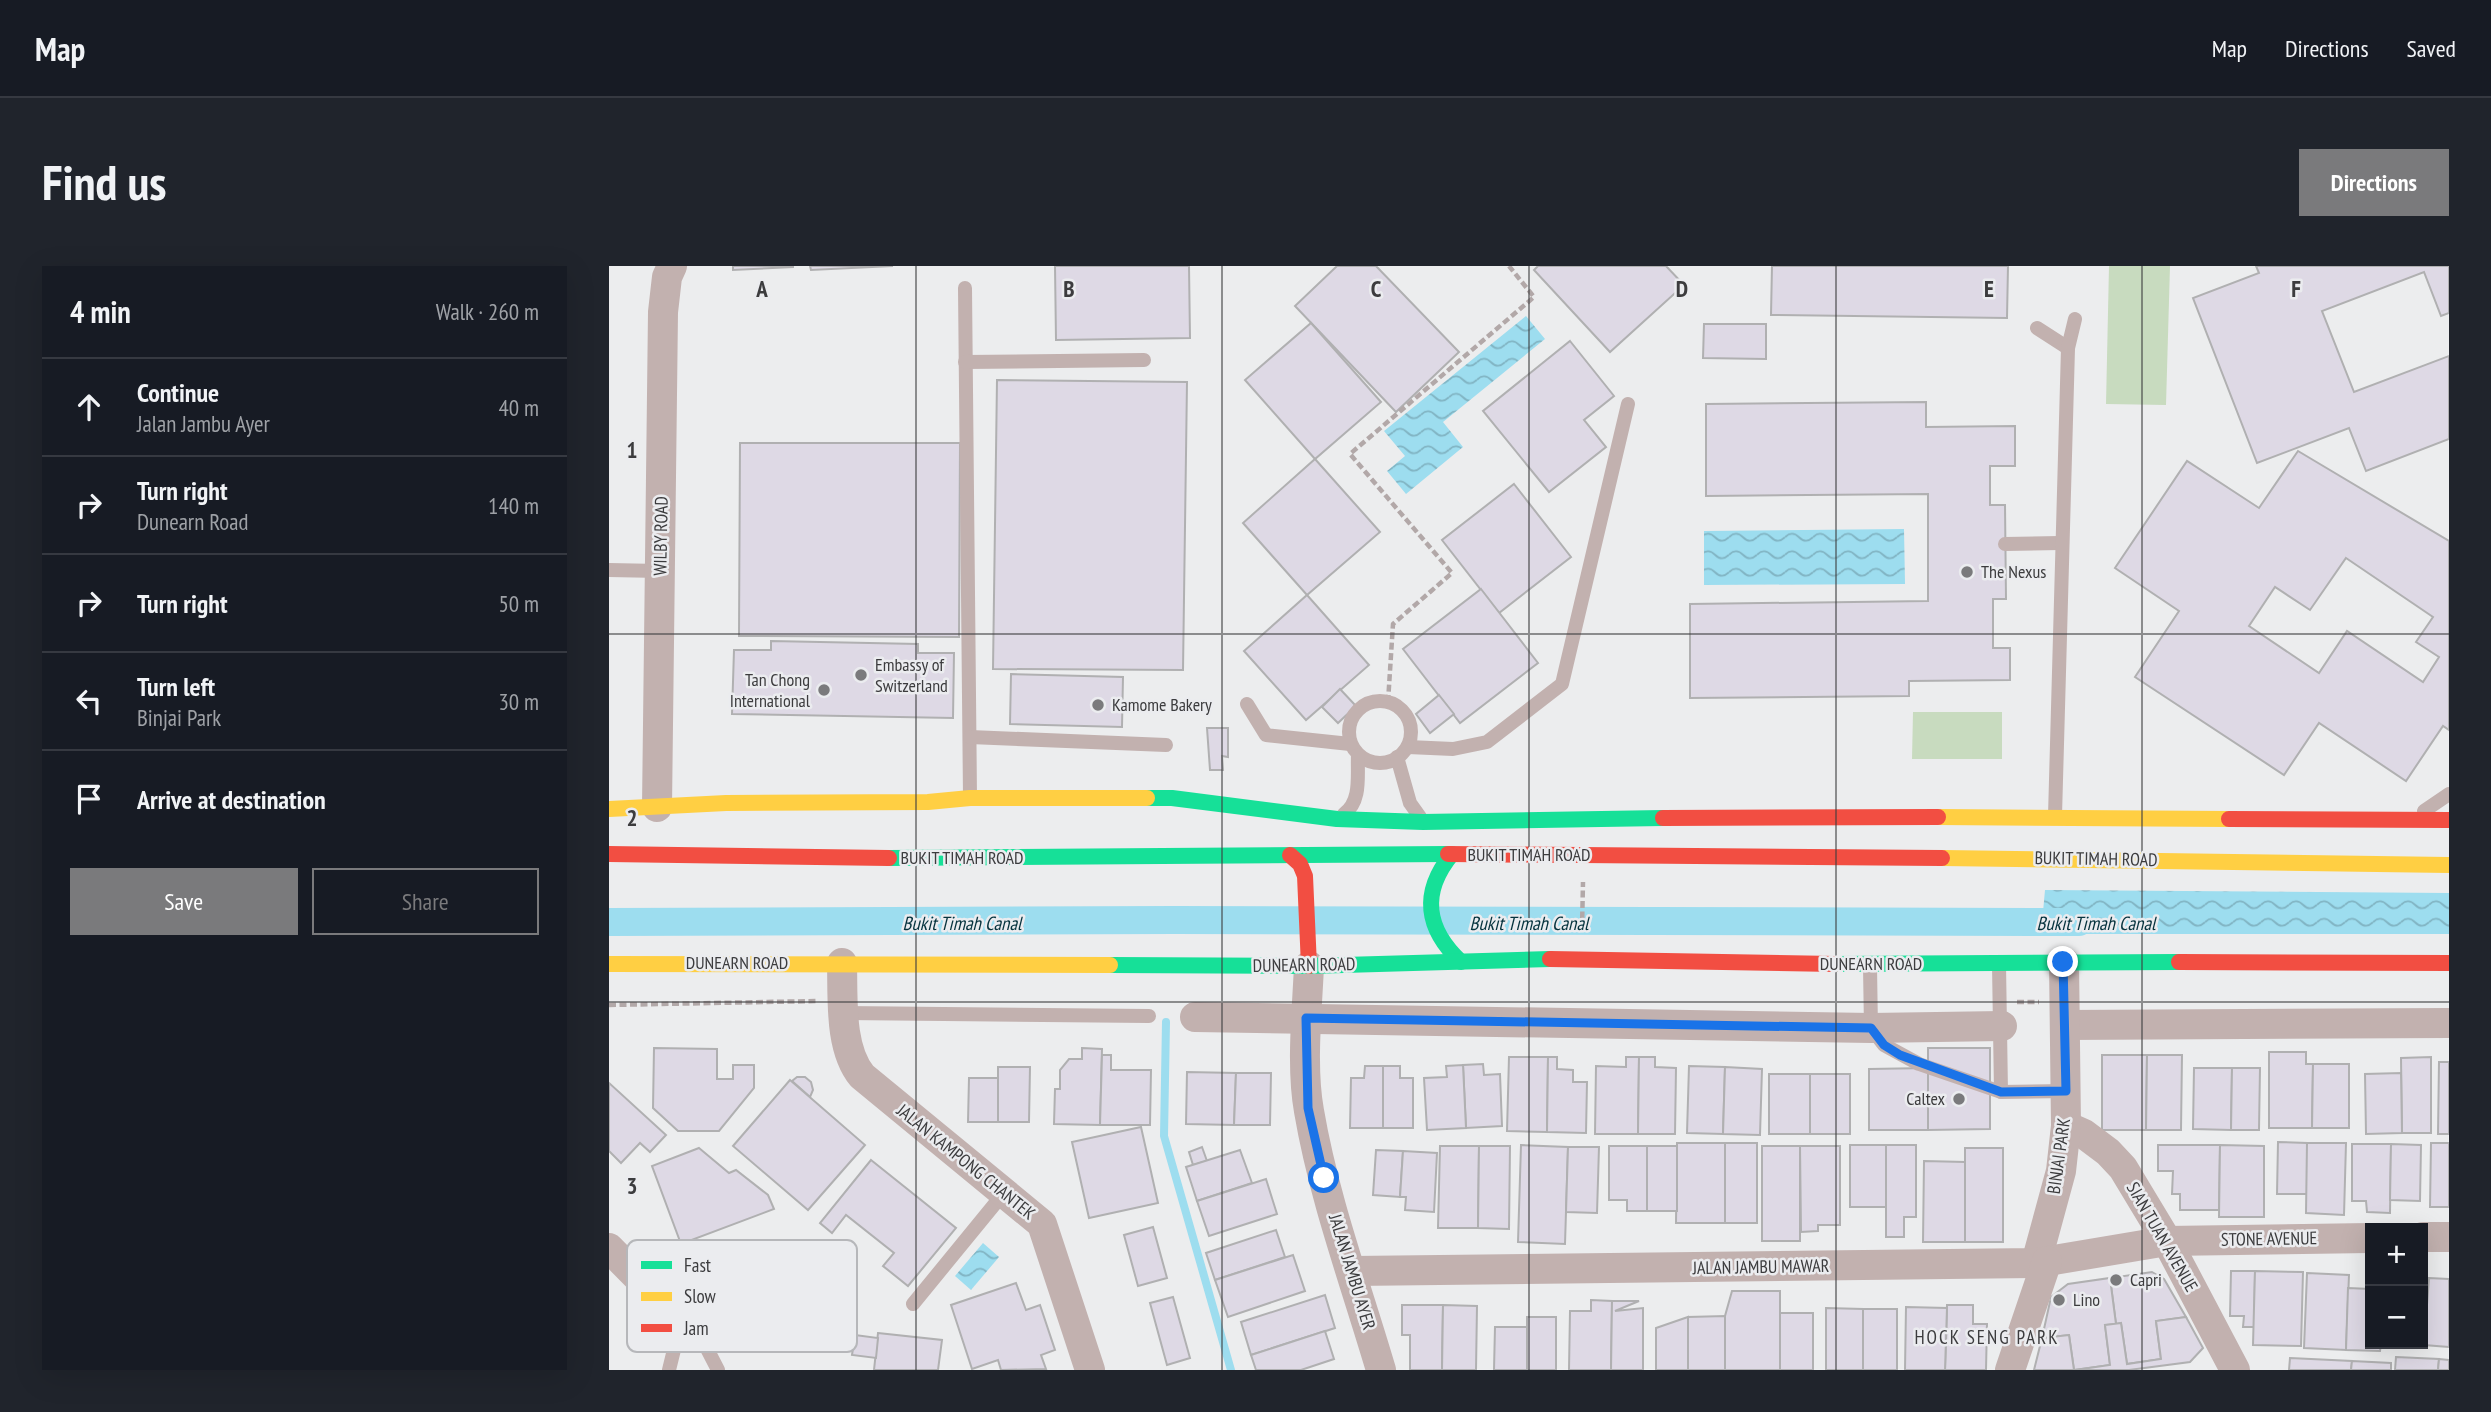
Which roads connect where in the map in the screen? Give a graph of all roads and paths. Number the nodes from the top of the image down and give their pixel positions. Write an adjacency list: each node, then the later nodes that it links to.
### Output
1 (672, 266): 13 (street, WILBY ROAD)
2 (1509, 266): 14 (path)
3 (965, 288): 8 (lane)
4 (2075, 319): 6 (lane)
5 (2036, 328): 6 (lane)
6 (2068, 348): 10 (lane)
7 (1145, 360): 8 (lane)
8 (965, 362): 16 (lane)
9 (1628, 404): 19 (lane)
10 (2060, 543): 11 (lane); 27 (lane)
11 (2005, 544)
12 (609, 570): 13 (lane)
13 (660, 571): 23 (street, WILBY ROAD)
14 (1388, 702): 18 (lane); 19 (lane)
15 (1247, 704): 18 (lane)
16 (970, 737): 17 (lane); 21 (lane)
17 (1166, 745)
18 (1354, 749): 19 (lane); 26 (lane)
19 (1402, 752): 31 (lane)
20 (2449, 794): 29 (lane)
21 (970, 798): 22 (highway); 26 (highway)
22 (928, 802): 23 (highway); 25 (highway)
23 (657, 807): 24 (highway)
24 (609, 809)
25 (945, 815)
26 (1337, 818): 31 (highway)
27 (2055, 818): 28 (highway); 29 (highway)
28 (1980, 819): 31 (highway); 36 (highway)
29 (2411, 819): 30 (highway)
30 (2449, 820)
31 (1423, 822)
32 (965, 838): 37 (highway)
33 (1452, 854): 35 (highway, BUKIT TIMAH ROAD); 36 (highway, BUKIT TIMAH ROAD); 42 (highway)
34 (609, 855): 37 (highway, BUKIT TIMAH ROAD)
35 (1290, 855): 37 (highway, BUKIT TIMAH ROAD); 48 (highway)
36 (2009, 858): 38 (highway, BUKIT TIMAH ROAD)
37 (971, 859)
38 (2449, 865)
39 (1583, 878): 40 (path)
40 (1581, 932)
41 (1999, 961): 43 (highway, DUNEARN ROAD); 47 (highway, DUNEARN ROAD); 55 (lane)
42 (1461, 962): 47 (highway, DUNEARN ROAD); 48 (highway, DUNEARN ROAD)
43 (2063, 962): 45 (highway, DUNEARN ROAD); 54 (street, BINJAI PARK)
44 (842, 963): 46 (highway, DUNEARN ROAD); 48 (highway, DUNEARN ROAD); 49 (street, JALAN KAMPONG CHANTEK)
45 (2449, 963)
46 (609, 964)
47 (1870, 965): 56 (lane)
48 (1310, 967): 52 (street, JALAN JAMBU AYER)
49 (844, 1013): 50 (lane); 60 (street, JALAN KAMPONG CHANTEK)
50 (1149, 1016)
51 (1195, 1017): 52 (street)
52 (1306, 1018): 56 (street); 68 (street, JALAN JAMBU AYER)
53 (2449, 1023): 54 (street)
54 (2065, 1025): 57 (street, BINJAI PARK)
55 (2002, 1027): 56 (street); 58 (lane)
56 (1871, 1028): 58 (lane)
57 (2066, 1091): 58 (lane); 59 (street, BINJAI PARK)
58 (2001, 1092)
59 (2066, 1126): 64 (street, SIAN TUAN AVENUE); 66 (street, BINJAI PARK)
60 (1003, 1194): 69 (lane); 75 (street, JALAN KAMPONG CHANTEK)
61 (2428, 1237): 62 (street)
62 (2449, 1237)
63 (2365, 1238): 64 (street, STONE AVENUE)
64 (2167, 1241): 66 (street, JALAN JAMBU MAWAR); 72 (street, SIAN TUAN AVENUE)
65 (609, 1248): 67 (street)
66 (2042, 1262): 68 (street, JALAN JAMBU MAWAR); 77 (street, BINJAI PARK)
67 (627, 1266)
68 (1353, 1271): 76 (street, JALAN JAMBU AYER)
69 (913, 1304)
70 (673, 1352): 73 (lane)
71 (709, 1352): 74 (lane)
72 (2228, 1369)
73 (669, 1370)
74 (718, 1370)
75 (1090, 1370)
76 (1381, 1370)
77 (2010, 1370)

